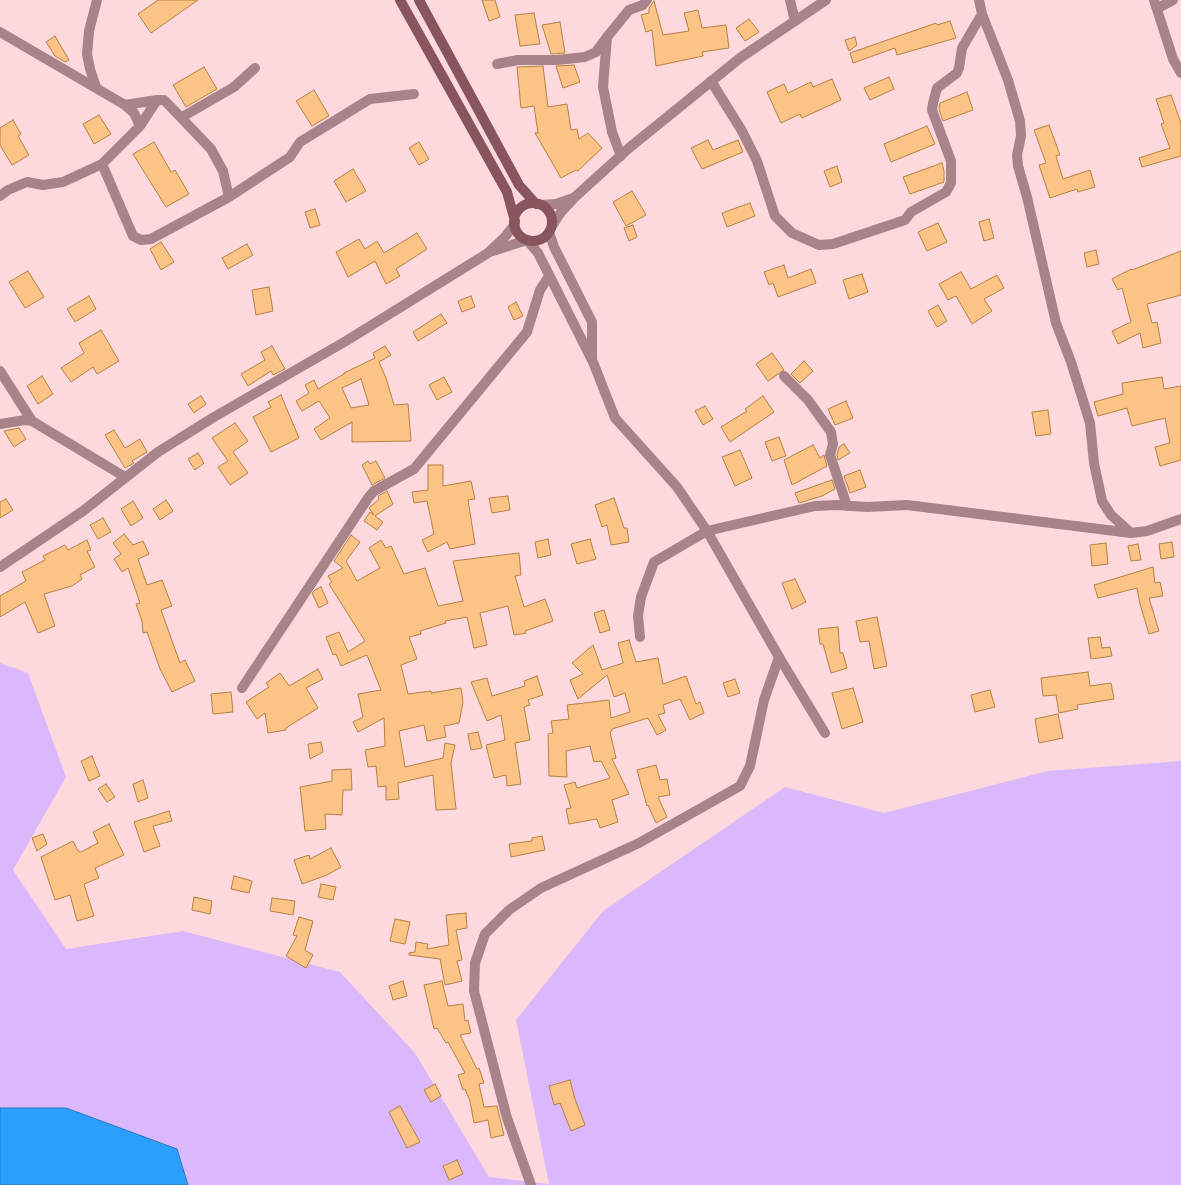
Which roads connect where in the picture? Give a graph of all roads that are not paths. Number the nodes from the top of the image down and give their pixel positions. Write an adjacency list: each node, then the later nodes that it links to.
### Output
1 (97, 0): 19 (street)
2 (400, 0): 31 (main road)
3 (419, 0): 30 (main road)
4 (646, 0): 9 (street)
5 (790, 0): 12 (street)
6 (826, 0): 12 (street)
7 (979, 0): 11 (street)
8 (1173, 0): 10 (street)
9 (635, 2): 14 (street)
10 (1156, 4): 17 (street)
11 (982, 14): 18 (street); 45 (street)
12 (795, 21): 18 (street)
13 (0, 32): 19 (street)
14 (607, 37): 15 (street); 25 (street)
15 (497, 64)
16 (255, 68): 23 (street)
17 (1181, 73)
18 (711, 82): 25 (street)
19 (96, 87): 22 (street)
20 (414, 94): 28 (street)
21 (157, 100): 22 (street); 23 (street); 24 (street)
22 (125, 105): 24 (street)
23 (182, 117): 28 (street)
24 (140, 126): 26 (street)
25 (621, 156): 29 (street)
26 (102, 164): 27 (street); 28 (street)
27 (0, 196)
28 (229, 197)
29 (575, 197): 30 (street); 32 (street)
30 (539, 204): 31 (main road); 32 (main road)
31 (515, 222): 33 (main road); 34 (street)
32 (551, 229): 33 (main road); 36 (street)
33 (527, 240): 34 (street); 35 (street)
34 (488, 253): 41 (street)
35 (549, 276): 36 (street); 49 (street)
36 (593, 362): 44 (street)
37 (0, 371): 39 (street)
38 (784, 376): 42 (street)
39 (32, 421): 40 (street); 41 (street)
40 (0, 424)
41 (125, 477): 46 (street)
42 (847, 506): 44 (street); 45 (street)
43 (1181, 519): 45 (street)
44 (707, 531): 47 (street); 48 (street)
45 (1131, 533)
46 (0, 567)
47 (640, 637)
48 (779, 658): 50 (street); 51 (street)
49 (242, 688)
50 (825, 733)
51 (531, 1185)

